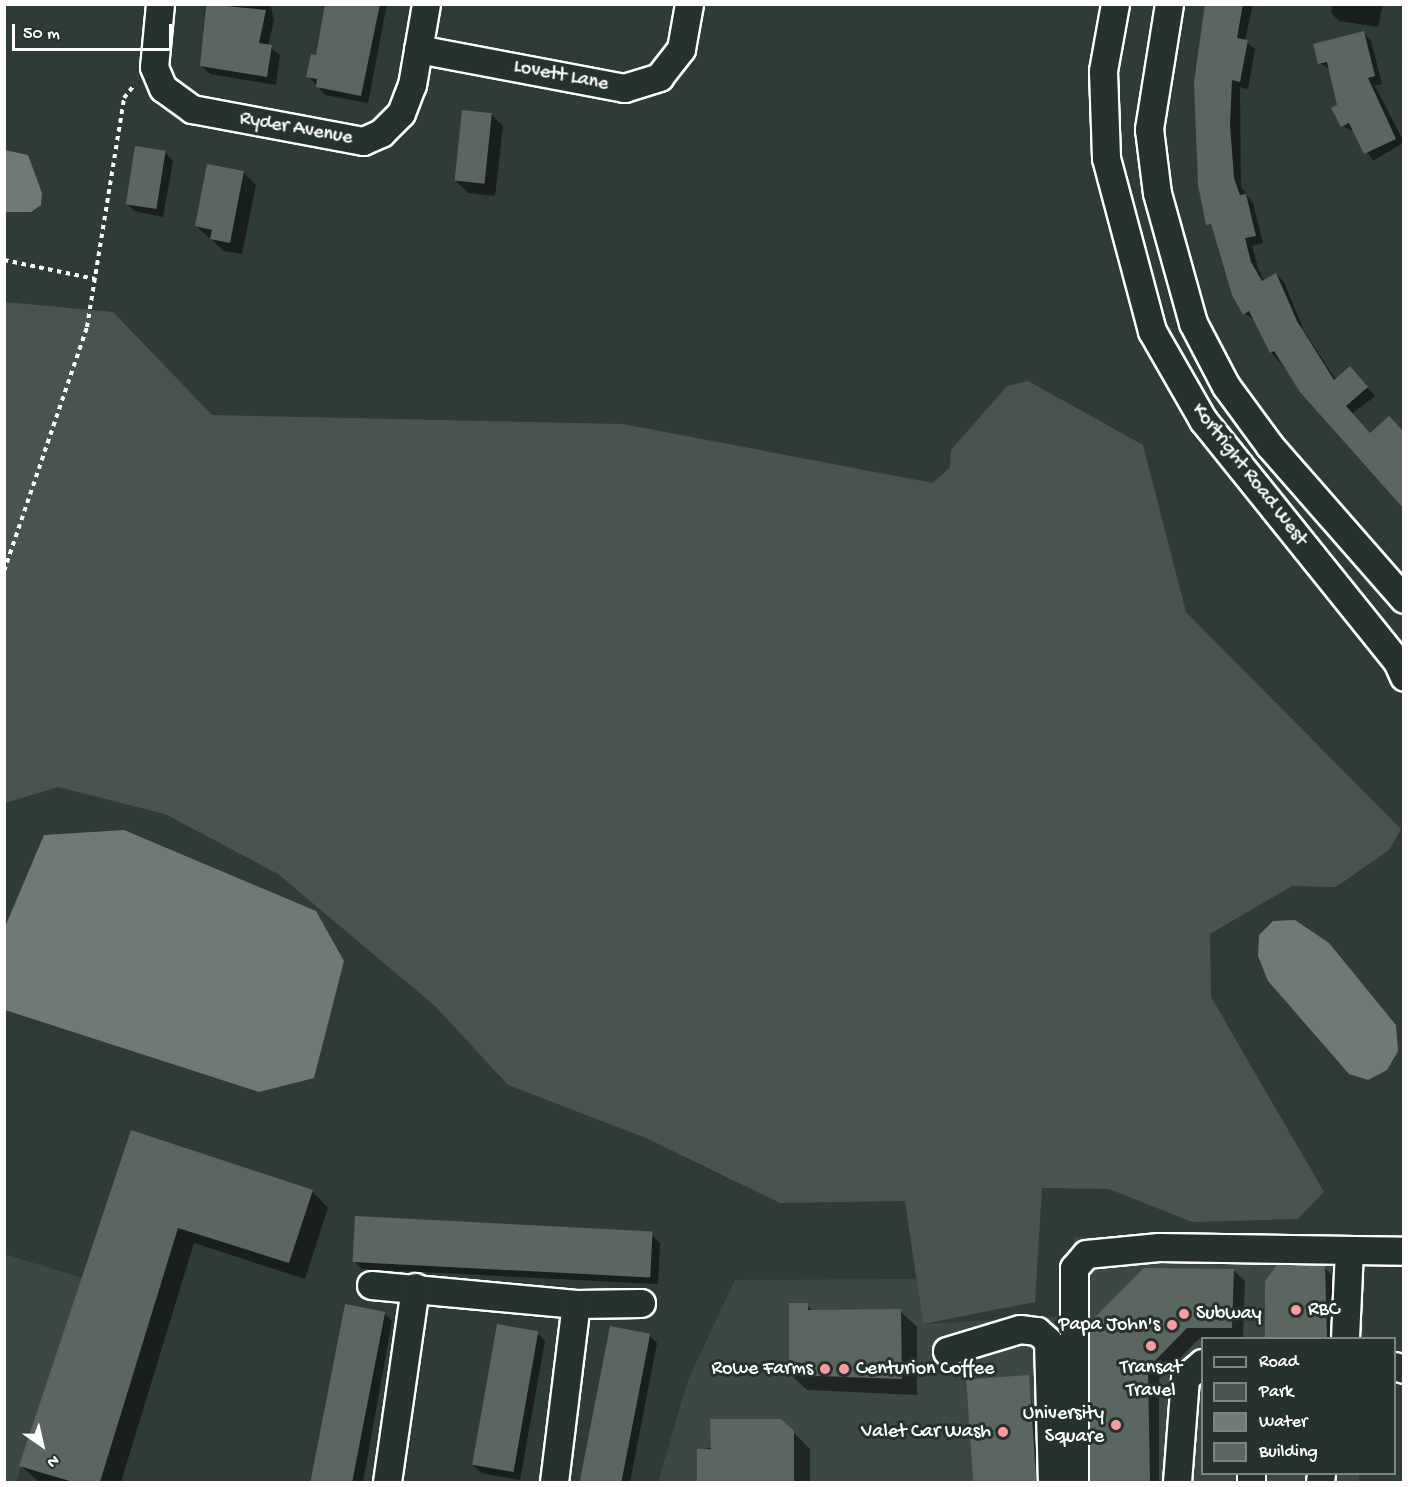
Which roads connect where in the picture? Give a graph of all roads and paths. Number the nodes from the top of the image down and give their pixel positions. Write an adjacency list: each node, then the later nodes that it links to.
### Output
1 (160, 4): 7 (street)
2 (426, 4): 6 (street, Ryder Avenue)
3 (689, 4): 6 (street, Lovett Lane)
4 (1115, 4): 12 (street, Kortright Road West)
5 (1169, 4): 11 (street, Kortright Road West)
6 (418, 49): 7 (street, Ryder Avenue)
7 (158, 75): 9 (path)
8 (4, 260): 9 (path)
9 (95, 279): 10 (path)
10 (4, 571)
11 (1404, 599)
12 (1404, 677)
13 (1349, 1250): 14 (street); 19 (street); 25 (street)
14 (1404, 1251)
15 (371, 1285): 16 (street)
16 (415, 1287): 18 (street); 22 (street)
17 (641, 1303): 18 (street)
18 (576, 1304): 23 (street)
19 (1345, 1337)
20 (947, 1351): 24 (street)
21 (1201, 1365): 26 (street)
22 (387, 1482)
23 (554, 1482)
24 (1052, 1482)
25 (1074, 1482)
26 (1177, 1482)

